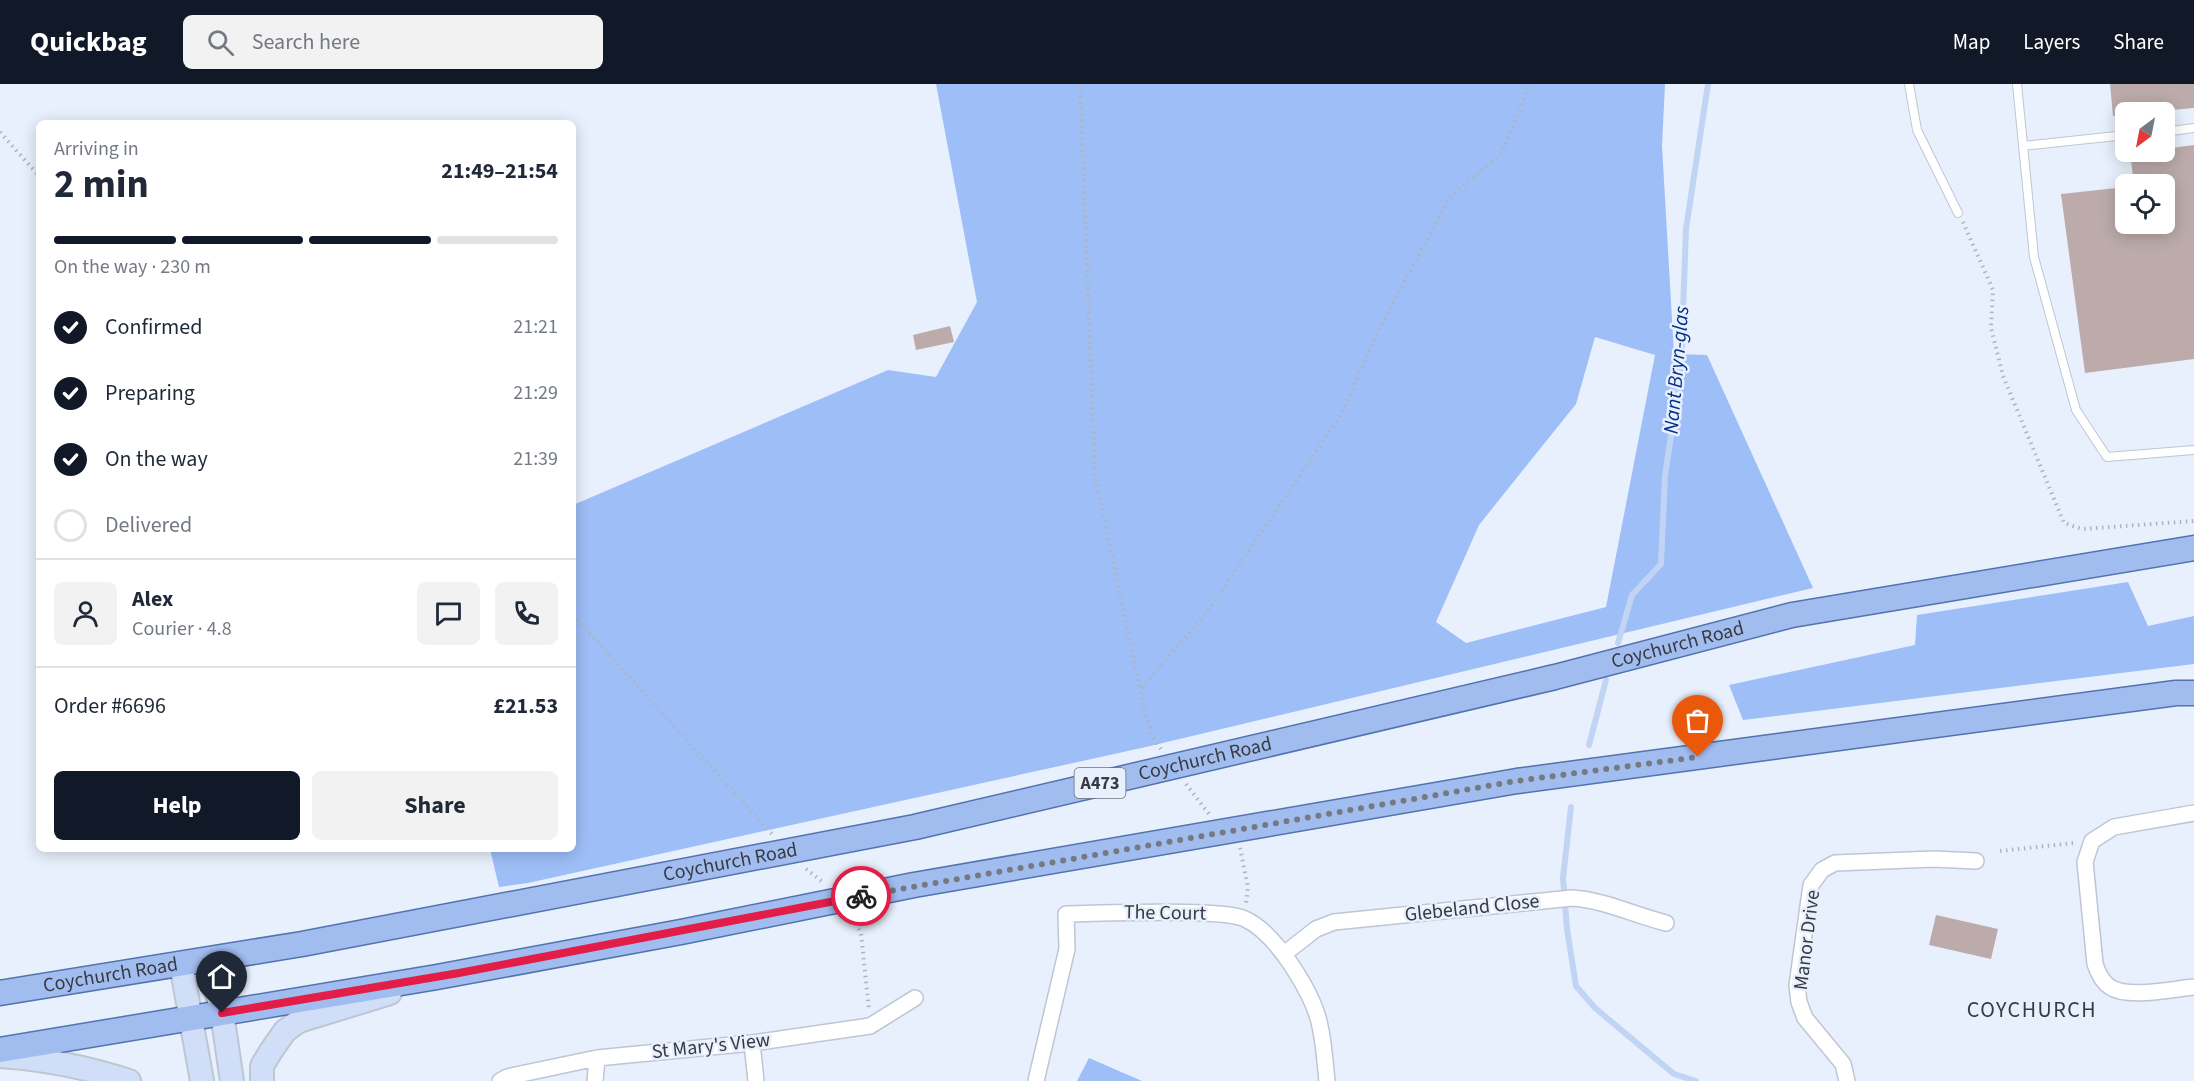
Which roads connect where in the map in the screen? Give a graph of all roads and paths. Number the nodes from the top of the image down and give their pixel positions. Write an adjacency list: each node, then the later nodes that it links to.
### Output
1 (1080, 84): 16 (path)
2 (1530, 84): 16 (path)
3 (1909, 84): 11 (lane)
4 (2017, 84): 9 (lane)
5 (2194, 129): 6 (lane)
6 (2175, 131)
7 (0, 132): 10 (path)
8 (2115, 136): 9 (lane)
9 (2023, 146): 12 (lane)
10 (36, 173)
11 (1958, 213): 13 (path)
12 (2194, 450)
13 (2194, 521)
14 (2194, 548): 18 (main road, Coychurch Road / A473)
15 (576, 618): 23 (path)
16 (1140, 690): 18 (path)
17 (2194, 693): 20 (main road)
18 (1172, 766): 20 (path); 23 (main road, Coychurch Road / A473)
19 (2194, 813): 32 (street)
20 (1223, 832): 25 (main road); 26 (path)
21 (2075, 843): 22 (path)
22 (2000, 851)
23 (784, 852): 25 (path); 29 (main road, Coychurch Road / A473)
24 (1976, 861): 51 (street, Manor Drive)
25 (844, 899): 31 (main road); 37 (path)
26 (1245, 919): 28 (street, The Court); 49 (street, The Court)
27 (1666, 922): 28 (street, Glebeland Close)
28 (1284, 954): 50 (street, The Court)
29 (209, 959): 30 (main road, Coychurch Road / A473); 35 (street)
30 (181, 964): 33 (main road, Coychurch Road / A473); 36 (street)
31 (437, 977): 35 (main road); 45 (street)
32 (2194, 987)
33 (0, 993)
34 (915, 998): 37 (street, St Mary's View)
35 (222, 1013): 36 (main road); 44 (street)
36 (191, 1019): 39 (main road); 43 (street)
37 (870, 1026): 38 (street, St Mary's View)
38 (752, 1043): 41 (street, St Mary's View); 48 (street)
39 (0, 1050)
40 (0, 1056): 42 (street)
41 (597, 1058): 46 (street, St Mary's View); 47 (street)
42 (129, 1081)
43 (202, 1081)
44 (232, 1081)
45 (262, 1081)
46 (500, 1081)
47 (595, 1081)
48 (756, 1081)
49 (1036, 1081)
50 (1327, 1081)
51 (1848, 1081)

